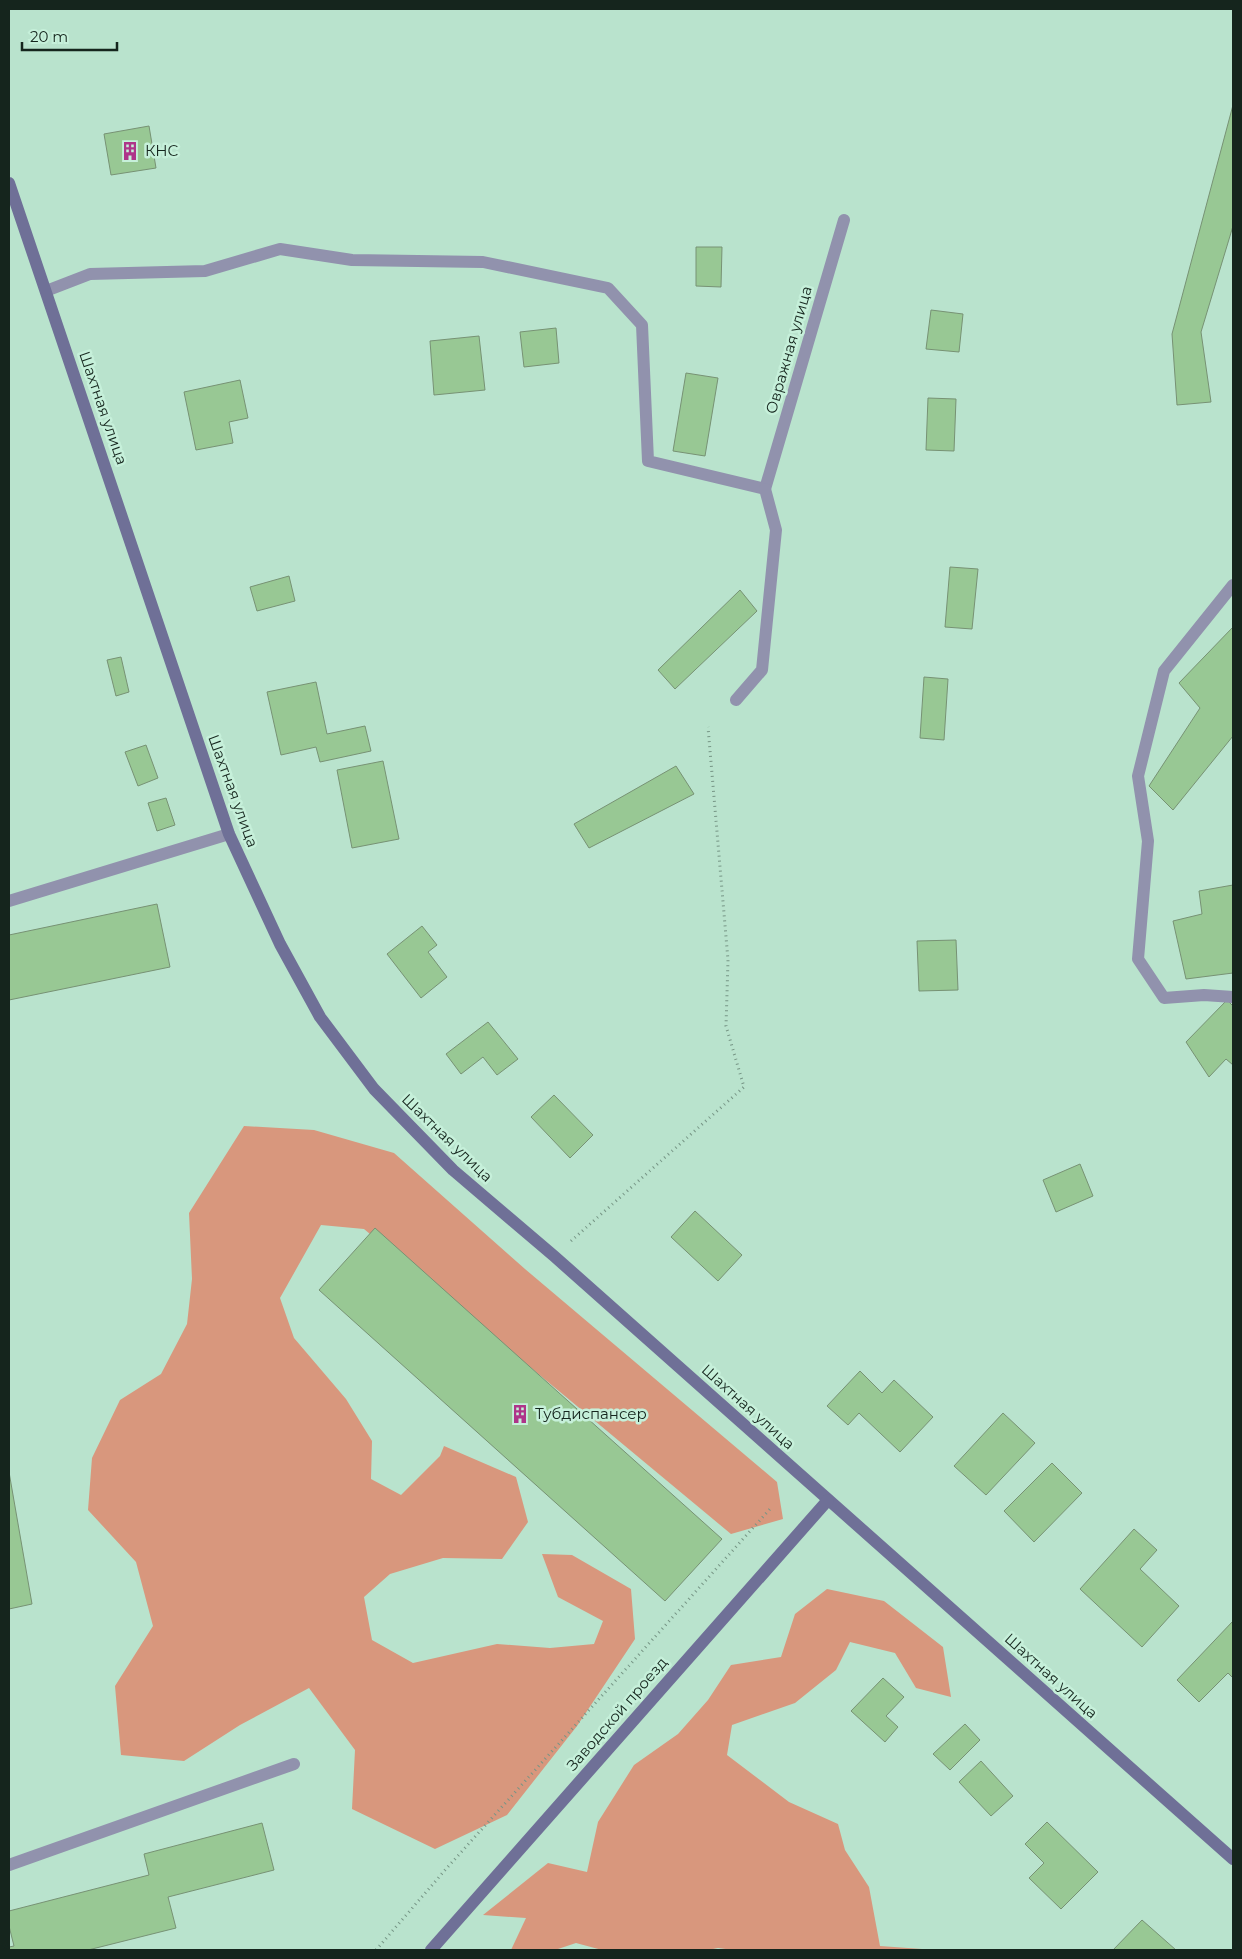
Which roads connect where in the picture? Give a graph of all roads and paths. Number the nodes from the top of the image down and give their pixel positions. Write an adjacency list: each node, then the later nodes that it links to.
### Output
1 (9, 183): 3 (main road, Шахтная улица)
2 (844, 220): 4 (street, Овражная улица)
3 (46, 291): 4 (street); 8 (main road, Шахтная улица)
4 (765, 489): 6 (street)
5 (1233, 585): 10 (street)
6 (736, 700)
7 (708, 727): 11 (path)
8 (229, 834): 9 (street); 11 (main road, Шахтная улица)
9 (9, 901)
10 (1233, 997)
11 (554, 1256): 12 (main road, Шахтная улица)
12 (828, 1500): 15 (main road, Шахтная улица); 18 (main road, Заводской проезд)
13 (770, 1510): 17 (path)
14 (294, 1764): 16 (street)
15 (1233, 1859)
16 (9, 1865)
17 (376, 1950)
18 (431, 1950)

